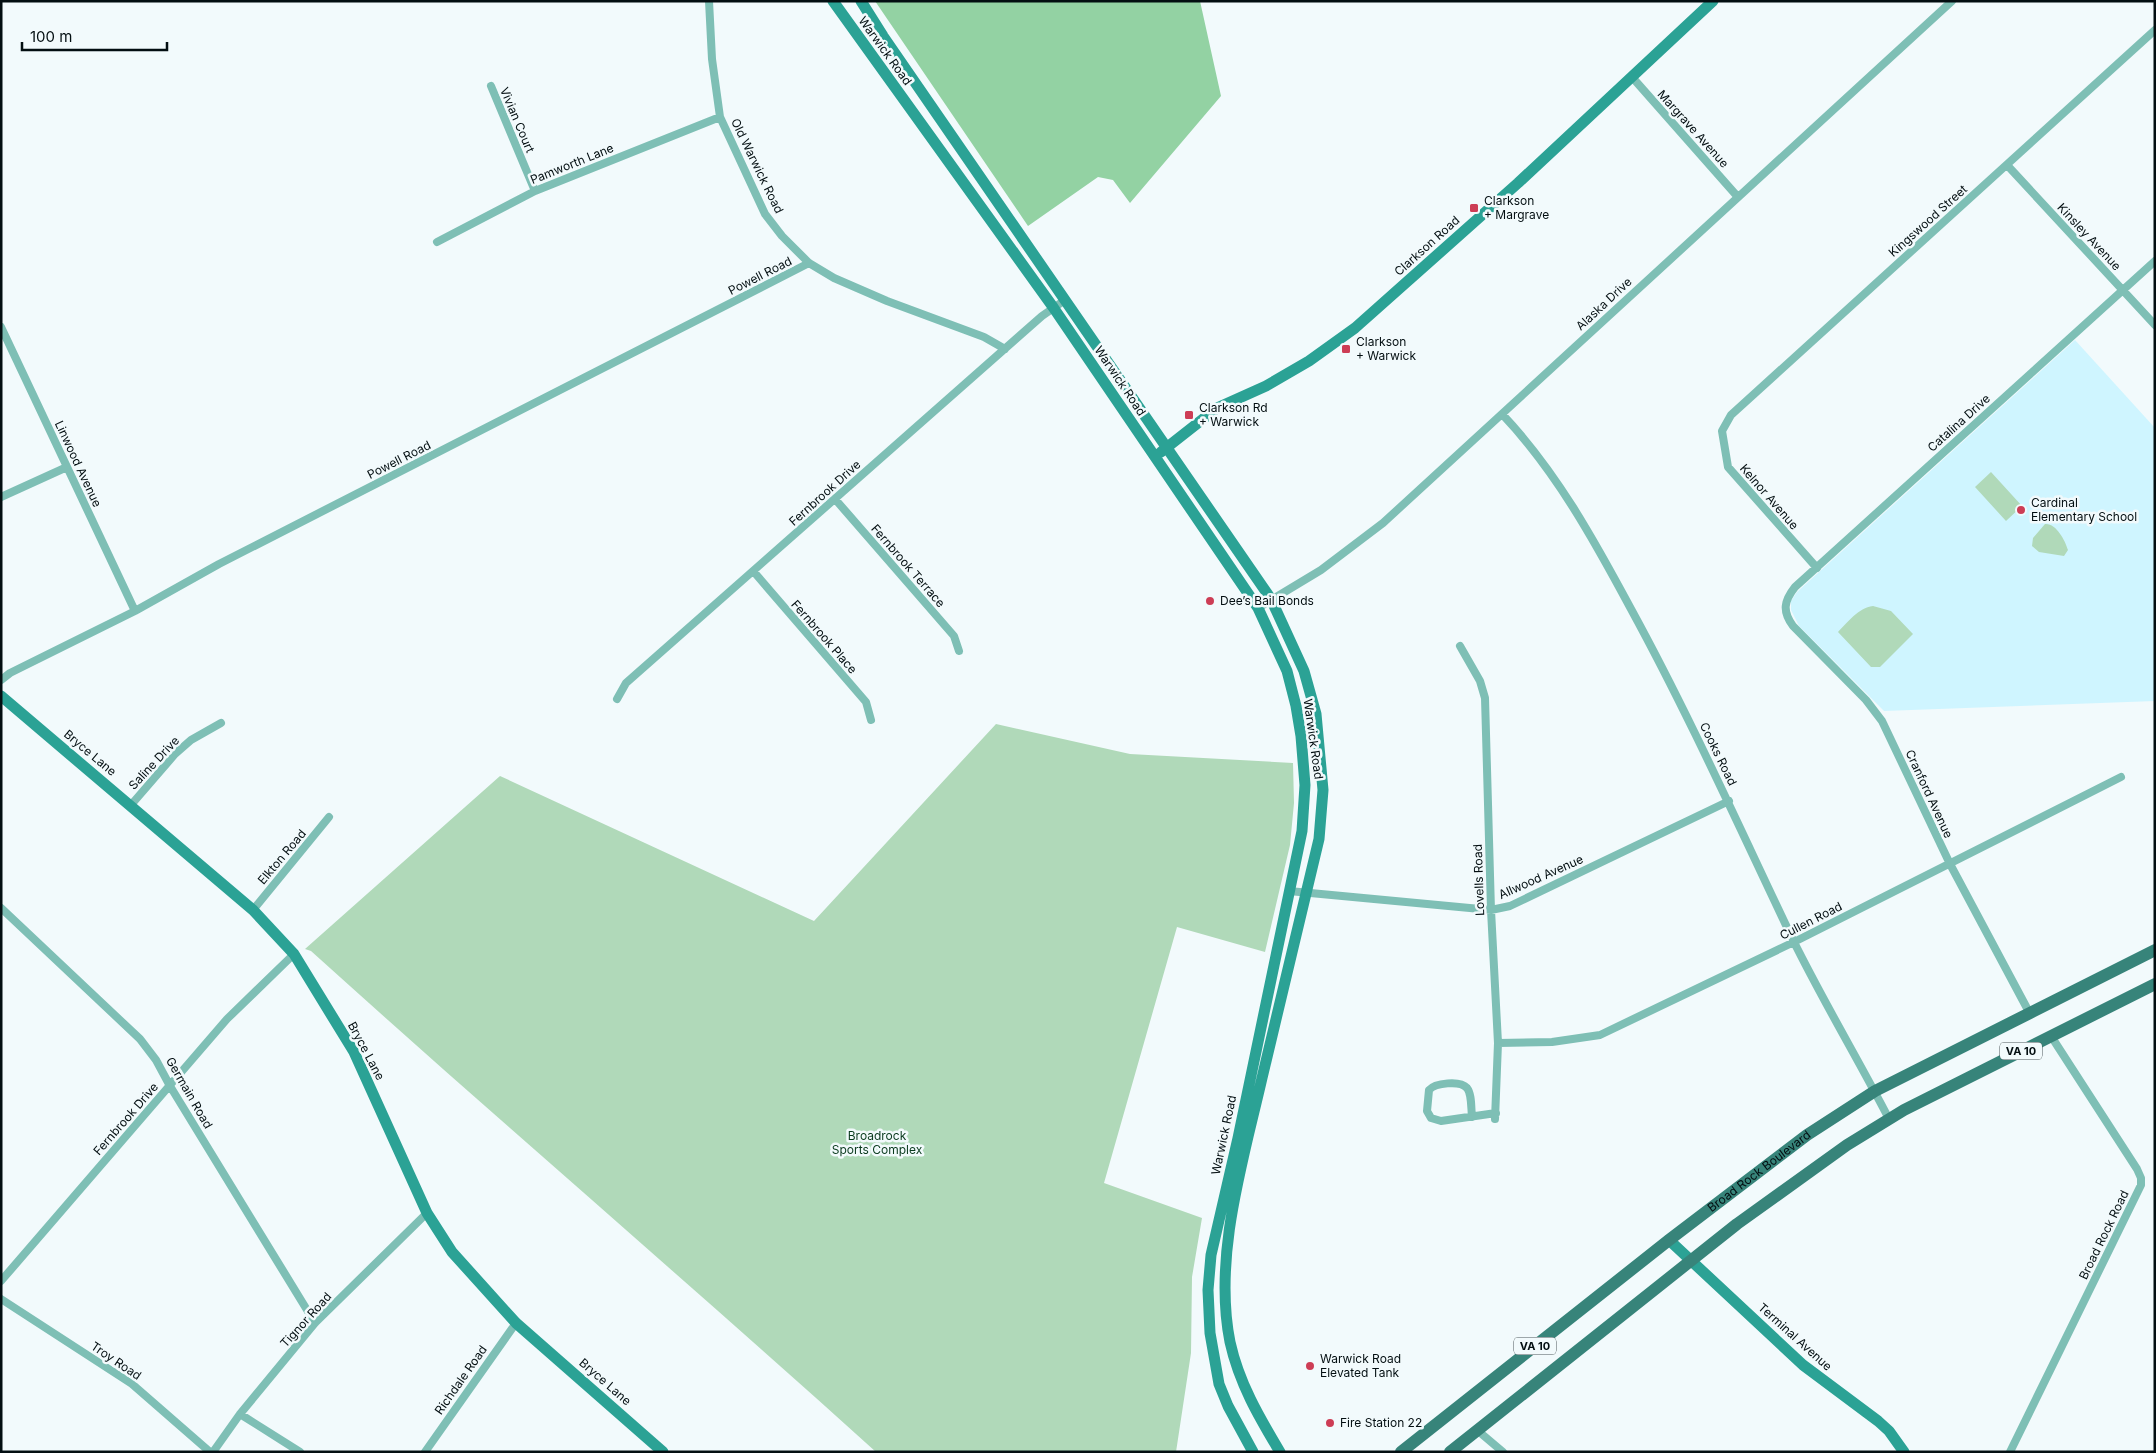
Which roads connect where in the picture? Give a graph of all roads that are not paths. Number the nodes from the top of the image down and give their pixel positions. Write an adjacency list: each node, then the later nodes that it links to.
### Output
1 (709, 1): 9 (street, Old Warwick Road)
2 (833, 1): 18 (main road, Warwick Road)
3 (862, 1): 17 (main road, Warwick Road)
4 (1713, 1): 7 (main road, Clarkson Road)
5 (1952, 1): 12 (street, Alaska Drive)
6 (2155, 30): 10 (street, Kingswood Street)
7 (1632, 77): 12 (street, Margrave Avenue); 24 (main road, Clarkson Road)
8 (491, 86): 11 (street, Vivian Court)
9 (720, 117): 11 (street, Pamworth Lane); 15 (street, Old Warwick Road)
10 (2007, 165): 16 (street, Kinsley Avenue); 23 (street, Kingswood Street)
11 (535, 190): 13 (street, Pamworth Lane)
12 (1737, 196): 22 (street, Alaska Drive)
13 (437, 242)
14 (2155, 261): 16 (street, Catalina Drive)
15 (809, 263): 21 (street, Old Warwick Road); 34 (street, Powell Road)
16 (2123, 290): 19 (street, Kinsley Avenue); 29 (street, Catalina Drive)
17 (1065, 300): 18 (street, Fernbrook Drive); 24 (main road, Warwick Road)
18 (1053, 307): 21 (street, Fernbrook Drive); 25 (main road, Warwick Road)
19 (2155, 325)
20 (1, 327): 26 (street, Linwood Avenue)
21 (1005, 349): 28 (street, Fernbrook Drive)
22 (1502, 414): 31 (street, Alaska Drive); 43 (street, Cooks Road)
23 (1722, 431): 29 (street, Kelnor Avenue)
24 (1167, 447): 25 (main road, Clarkson Road); 31 (main road, Warwick Road)
25 (1155, 457): 33 (main road, Warwick Road)
26 (67, 467): 27 (street); 34 (street, Linwood Avenue)
27 (1, 497)
28 (835, 499): 30 (street, Fernbrook Drive); 36 (street, Fernbrook Terrace)
29 (1817, 568): 32 (street, Catalina Drive)
30 (754, 572): 39 (street, Fernbrook Drive); 40 (street, Fernbrook Place)
31 (1271, 599): 33 (street, Alaska Drive); 48 (main road, Warwick Road)
32 (1784, 605): 46 (street, Cranford Avenue)
33 (1258, 608): 47 (main road, Warwick Road)
34 (135, 610): 37 (street, Powell Road)
35 (1460, 646): 51 (street, Lovells Road)
36 (959, 651)
37 (1, 680)
38 (1, 696): 44 (main road, Bryce Lane)
39 (618, 699)
40 (871, 720)
41 (221, 723): 44 (street, Saline Drive)
42 (2121, 777): 46 (street, Cullen Road)
43 (1729, 801): 51 (street, Allwood Avenue); 52 (street, Cooks Road)
44 (130, 805): 50 (main road, Bryce Lane)
45 (329, 817): 50 (street, Elkton Road)
46 (1950, 864): 52 (street, Cullen Road); 56 (street, Cranford Avenue)
47 (1289, 891): 48 (street, Allwood Avenue); 77 (main road, Warwick Road)
48 (1306, 894): 51 (street, Allwood Avenue); 78 (main road, Warwick Road)
49 (1, 908): 59 (street, Germain Road)
50 (253, 910): 54 (main road, Bryce Lane)
51 (1491, 910): 58 (street, Lovells Road)
52 (1794, 942): 58 (street, Cullen Road); 60 (street, Cooks Road)
53 (2155, 950): 56 (main road, Broad Rock Boulevard / VA 10)
54 (294, 954): 59 (street, Fernbrook Drive); 63 (main road, Bryce Lane)
55 (2155, 984): 57 (main road, VA 10)
56 (2028, 1012): 60 (main road, Broad Rock Boulevard / VA 10)
57 (2052, 1036): 62 (main road, VA 10); 83 (street, Broad Rock Road)
58 (1498, 1043): 61 (street, Lovells Road)
59 (170, 1086): 66 (street, Fernbrook Drive); 68 (street, Germain Road)
60 (1875, 1091): 62 (street, Cooks Road); 64 (main road, Broad Rock Boulevard / VA 10)
61 (1472, 1116): 61 (street)
62 (1889, 1119): 65 (main road, VA 10)
63 (427, 1213): 68 (street, Tignor Road); 69 (main road, Bryce Lane)
64 (1668, 1240): 65 (main road, Terminal Avenue); 79 (main road, Broad Rock Boulevard / VA 10)
65 (1690, 1260): 71 (main road, VA 10); 82 (main road, Terminal Avenue)
66 (1, 1281)
67 (1, 1299): 72 (street, Troy Road)
68 (315, 1323): 70 (street, Tignor Road)
69 (516, 1323): 75 (street, Richdale Road); 76 (main road, Bryce Lane)
70 (240, 1414): 73 (street, Tignor Road); 74 (street)
71 (1477, 1430): 80 (main road, VA 10); 81 (street)
72 (210, 1452)
73 (214, 1452)
74 (300, 1452)
75 (425, 1452)
76 (663, 1452)
77 (1253, 1452)
78 (1280, 1452)
79 (1401, 1452)
80 (1450, 1452)
81 (1503, 1452)
82 (1904, 1452)
83 (2010, 1452)

